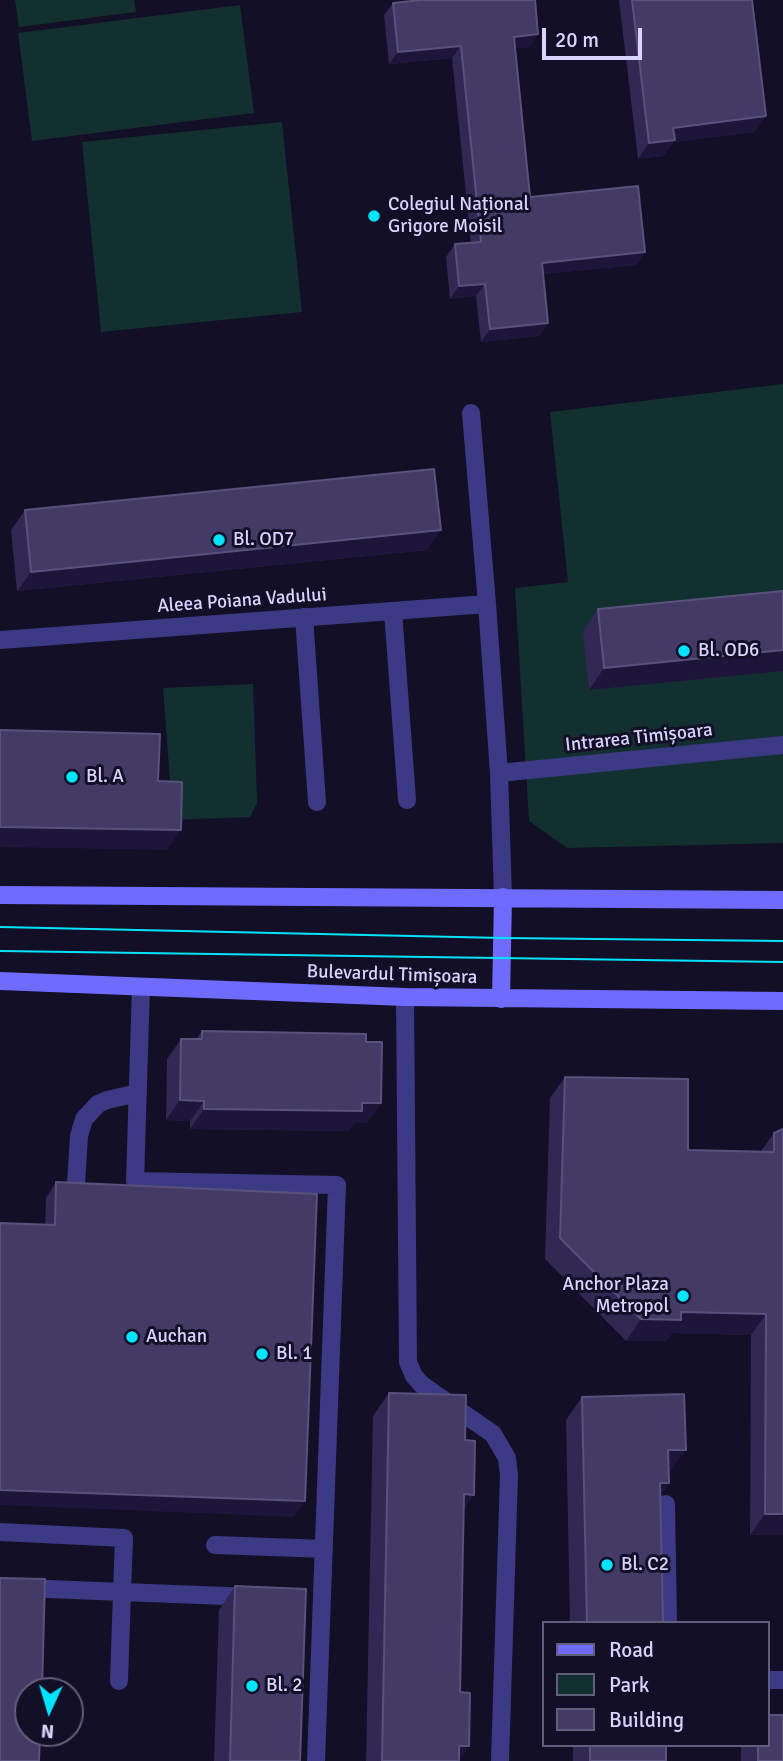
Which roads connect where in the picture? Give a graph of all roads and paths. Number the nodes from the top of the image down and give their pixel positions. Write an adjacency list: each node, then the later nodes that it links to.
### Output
1 (471, 413): 2 (street)
2 (487, 604): 3 (street, Aleea Poiana Vadului); 7 (street)
3 (393, 611): 4 (street, Aleea Poiana Vadului); 8 (street)
4 (304, 617): 5 (street, Aleea Poiana Vadului); 9 (street)
5 (0, 640)
6 (783, 745): 7 (street, Intrarea Timișoara)
7 (499, 773): 11 (street)
8 (407, 800)
9 (317, 802)
10 (0, 895): 11 (main road)
11 (503, 897): 12 (main road); 16 (main road)
12 (783, 900)
13 (0, 981): 14 (main road, Bulevardul Timișoara)
14 (141, 987): 15 (main road, Bulevardul Timișoara); 18 (street)
15 (405, 997): 16 (main road, Bulevardul Timișoara); 30 (street)
16 (501, 999): 17 (main road, Bulevardul Timișoara)
17 (783, 1001)
18 (138, 1093): 19 (street); 23 (street)
19 (76, 1184)
20 (666, 1504): 27 (street)
21 (0, 1532): 25 (street)
22 (215, 1545): 23 (street)
23 (324, 1549): 29 (street)
24 (0, 1587): 25 (street)
25 (122, 1592): 26 (street); 28 (street)
26 (268, 1598)
27 (668, 1621)
28 (119, 1681)
29 (316, 1761)
30 (500, 1761)

